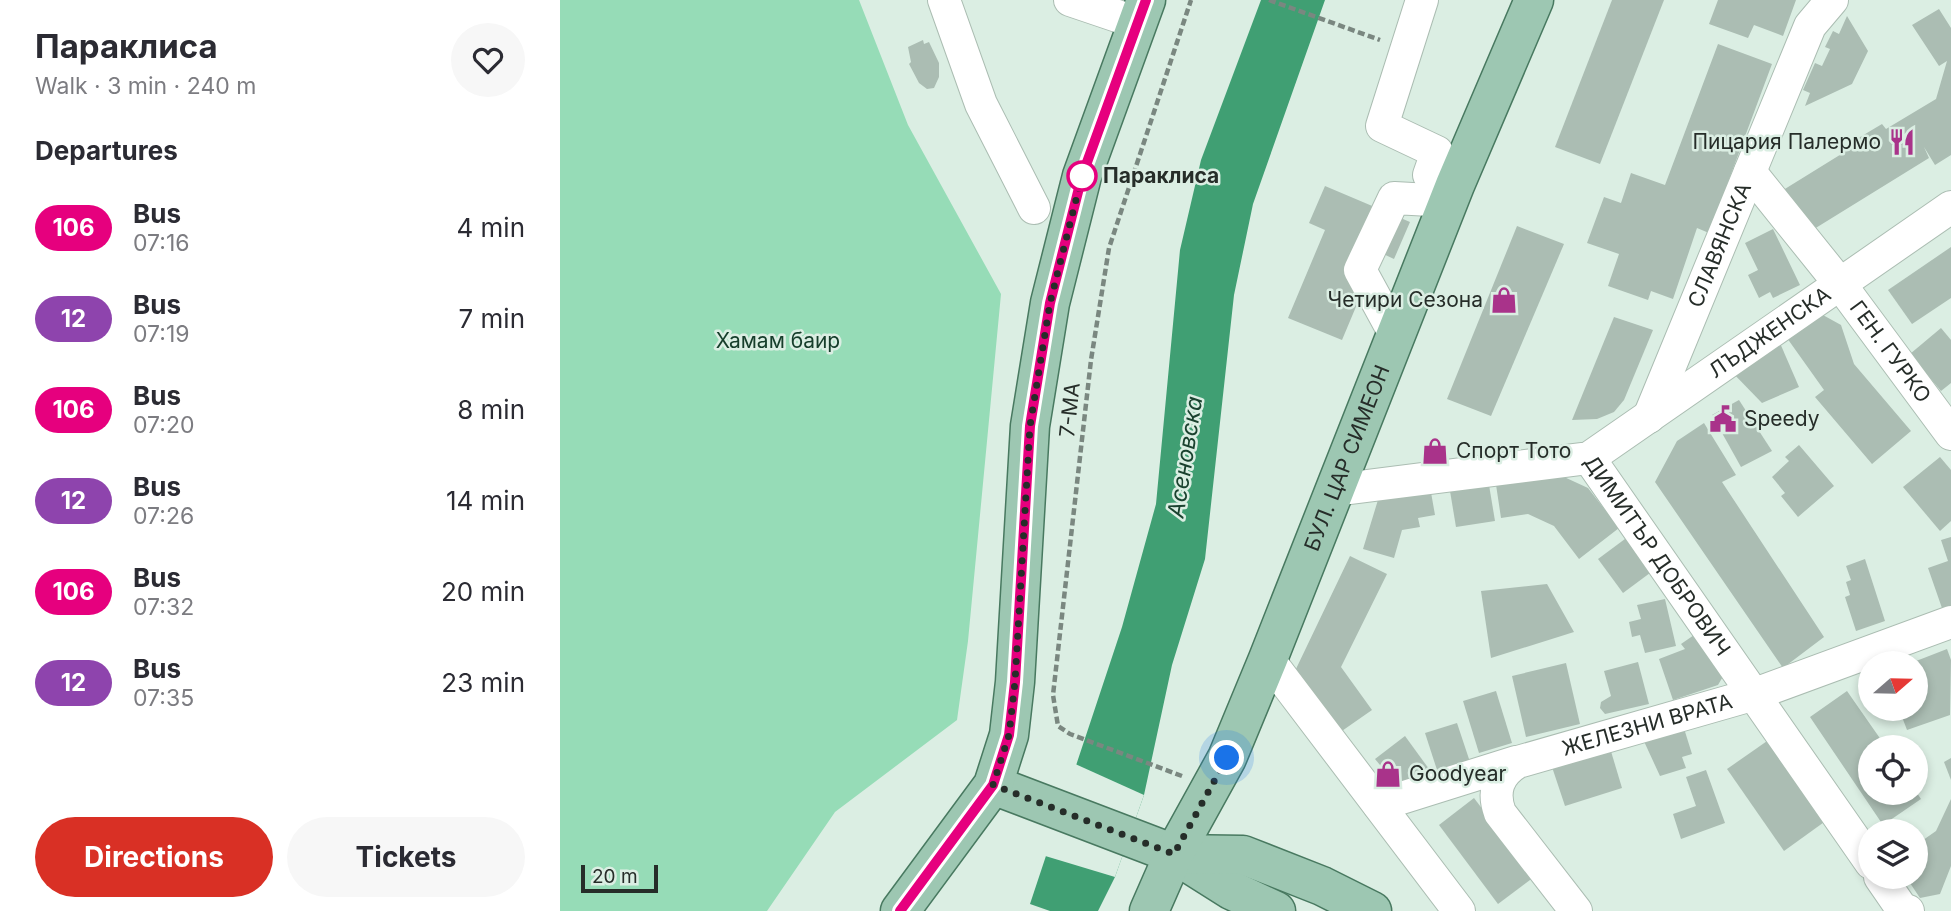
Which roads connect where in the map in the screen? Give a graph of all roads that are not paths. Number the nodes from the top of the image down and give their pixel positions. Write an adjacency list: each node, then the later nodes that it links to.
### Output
1 (944, 0): 10 (street)
2 (1070, 0): 6 (street)
3 (1422, 0): 8 (street)
4 (1534, 0): 8 (main road, БУЛ. ЦАР СИМЕОН)
5 (1832, 0): 7 (street, СЛАВЯНСКА)
6 (1142, 11): 21 (main road)
7 (1750, 172): 11 (street, ГЕН. ГУРКО); 13 (street, СЛАВЯНСКА)
8 (1452, 193): 12 (main road, БУЛ. ЦАР СИМЕОН); 12 (street)
9 (1951, 207): 11 (street, ЛЪДЖЕНСКА)
10 (1034, 208)
11 (1840, 284): 13 (street, ЛЪДЖЕНСКА); 14 (street, ГЕН. ГУРКО)
12 (1396, 336): 16 (main road, БУЛ. ЦАР СИМЕОН)
13 (1648, 417): 15 (street, ЛЪДЖЕНСКА)
14 (1951, 434)
15 (1589, 458): 16 (street, ДИМИТЪР ДОБРОВИЧ); 19 (street, ДИМИТЪР ДОБРОВИЧ)
16 (1335, 490): 18 (main road, БУЛ. ЦАР СИМЕОН)
17 (1951, 622): 19 (street, ЖЕЛЕЗНИ ВРАТА)
18 (1268, 659): 22 (street); 24 (main road, БУЛ. ЦАР СИМЕОН)
19 (1755, 694): 20 (street, ЖЕЛЕЗНИ ВРАТА); 23 (street, ДИМИТЪР ДОБРОВИЧ)
20 (1518, 762): 22 (street, ЖЕЛЕЗНИ ВРАТА); 32 (street)
21 (993, 785): 24 (main road); 27 (main road)
22 (1379, 805): 31 (street)
23 (1858, 844)
24 (1174, 854): 28 (main road, БУЛ. ЦАР СИМЕОН); 29 (main road); 30 (main road)
25 (1888, 889): 26 (street)
26 (1902, 910)
27 (900, 911)
28 (1149, 911)
29 (1276, 911)
30 (1372, 911)
31 (1459, 911)
32 (1576, 911)

